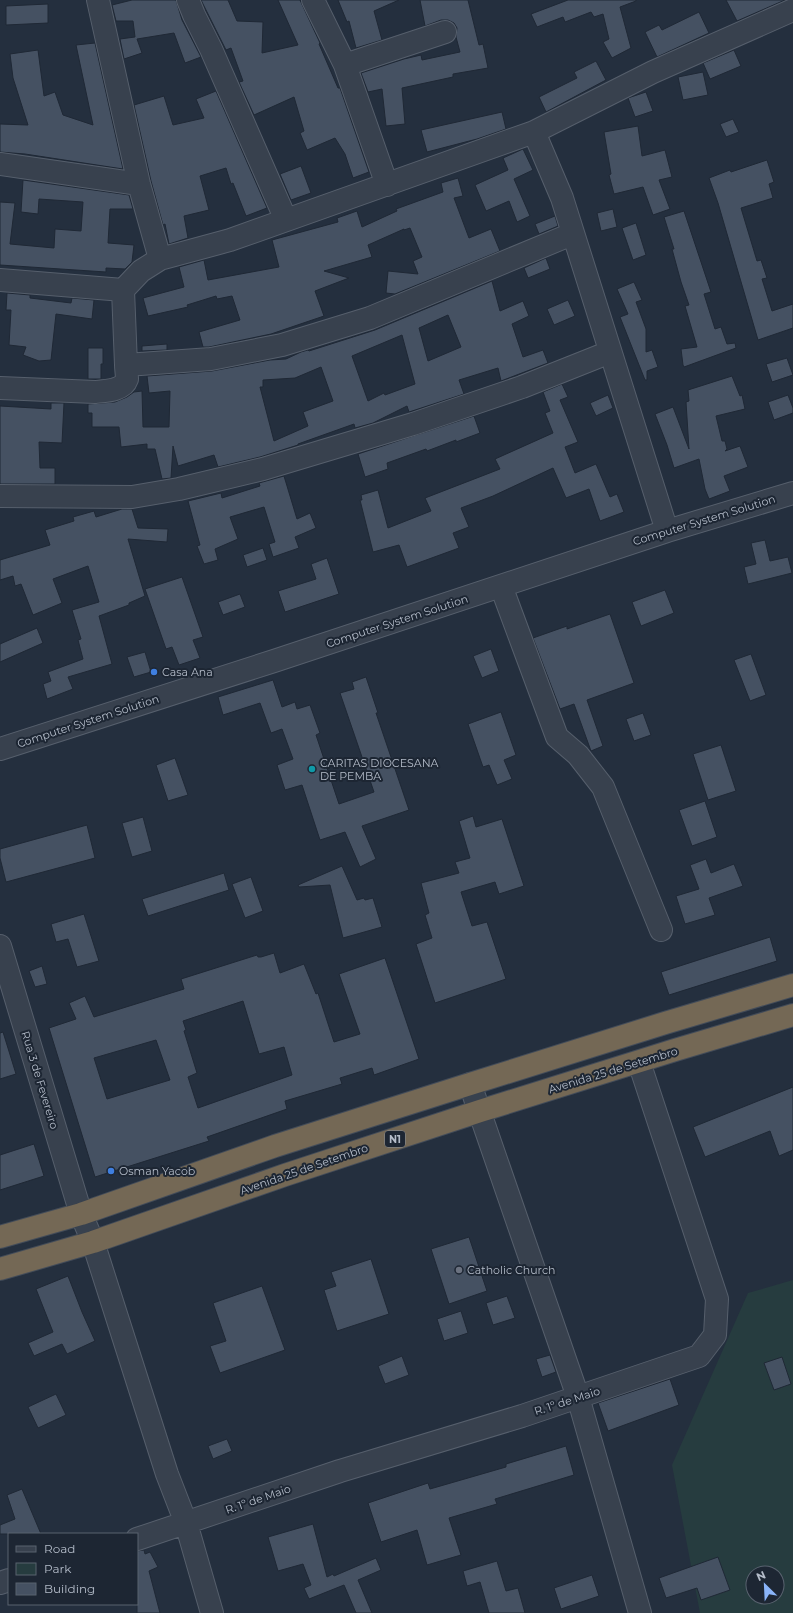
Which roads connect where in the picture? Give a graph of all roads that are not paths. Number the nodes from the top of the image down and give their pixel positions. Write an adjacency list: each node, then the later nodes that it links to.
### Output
1 (98, 0): 9 (street)
2 (188, 0): 11 (street)
3 (313, 0): 6 (street)
4 (793, 10): 7 (street)
5 (445, 32): 6 (street)
6 (345, 65): 10 (street)
7 (534, 132): 10 (street); 12 (street)
8 (0, 164): 9 (street)
9 (139, 184): 13 (street)
10 (387, 185): 11 (street)
11 (286, 220): 13 (street)
12 (572, 234): 16 (street); 17 (street)
13 (160, 259): 15 (street)
14 (0, 280): 15 (street)
15 (124, 290): 17 (street)
16 (610, 352): 20 (street); 21 (street)
17 (126, 365): 18 (street)
18 (0, 388)
19 (793, 493): 21 (street, Computer System Solution)
20 (0, 496)
21 (667, 531): 22 (street, Computer System Solution)
22 (501, 586): 23 (street, Computer System Solution); 24 (street)
23 (0, 749)
24 (661, 930)
25 (0, 946): 35 (street, Rua 3 de Fevereiro)
26 (793, 985): 28 (highway)
27 (793, 1015): 29 (highway, Avenida 25 de Setembro / N1)
28 (665, 1023): 29 (highway); 31 (highway)
29 (675, 1050): 30 (highway, Avenida 25 de Setembro / N1)
30 (639, 1062): 32 (highway, Avenida 25 de Setembro / N1); 39 (street, R. 1º de Maio)
31 (470, 1084): 32 (street); 33 (highway)
32 (480, 1111): 34 (highway, Avenida 25 de Setembro / N1); 39 (street)
33 (275, 1146): 34 (highway); 35 (highway)
34 (285, 1175): 37 (highway, Avenida 25 de Setembro / N1)
35 (81, 1214): 36 (highway); 37 (street, Rua 3 de Fevereiro)
36 (0, 1237)
37 (93, 1242): 38 (highway, Avenida 25 de Setembro / N1); 40 (street, Rua 3 de Fevereiro)
38 (0, 1269)
39 (578, 1397): 40 (street, R. 1º de Maio); 43 (street)
40 (186, 1523): 41 (street, R. 1º de Maio); 42 (street, Rua 3 de Fevereiro)
41 (138, 1539)
42 (212, 1613)
43 (640, 1613)

